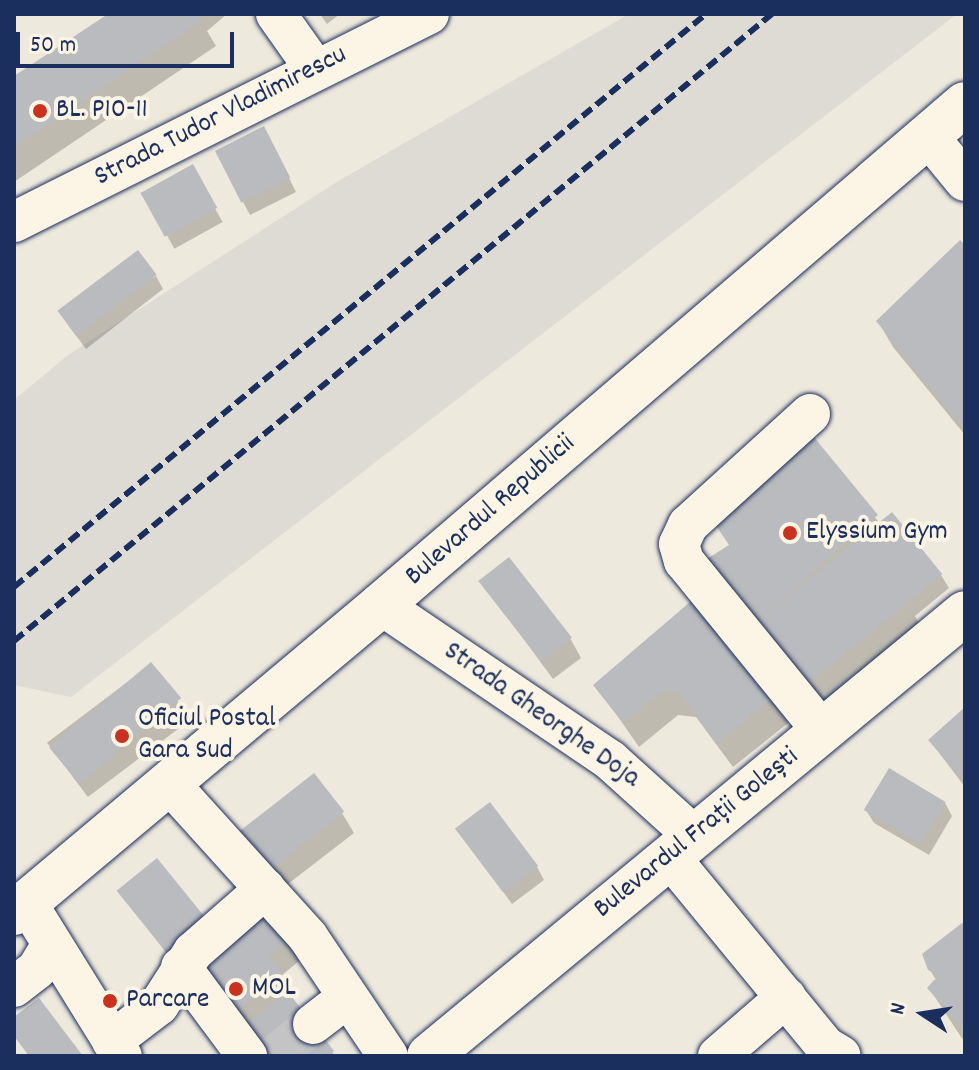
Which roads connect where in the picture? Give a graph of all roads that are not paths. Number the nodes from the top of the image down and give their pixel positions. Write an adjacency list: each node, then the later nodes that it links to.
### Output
1 (276, 14): 3 (street)
2 (429, 14): 3 (street, Strada Tudor Vladimirescu)
3 (315, 69): 7 (street, Strada Tudor Vladimirescu)
4 (965, 104): 5 (main road, Bulevardul Republicii)
5 (928, 136): 6 (street); 9 (main road, Bulevardul Republicii)
6 (965, 181)
7 (14, 222)
8 (810, 414): 11 (street)
9 (381, 605): 12 (main road, Bulevardul Republicii); 13 (street, Strada Gheorghe Doja)
10 (965, 613): 11 (main road, Bulevardul Frații Golești)
11 (822, 731): 13 (main road, Bulevardul Frații Golești)
12 (169, 783): 14 (street); 15 (main road, Bulevardul Republicii)
13 (682, 846): 20 (street, Strada Gheorghe Doja); 25 (main road, Bulevardul Frații Golești)
14 (265, 889): 17 (street); 19 (street)
15 (20, 908): 16 (street)
16 (51, 946): 18 (street); 22 (street)
17 (181, 967): 22 (street); 23 (street)
18 (14, 987)
19 (348, 997): 21 (street); 24 (street)
20 (786, 997): 26 (street); 27 (street, Strada Gheorghe Doja)
21 (313, 1024)
22 (117, 1049)
23 (247, 1056)
24 (388, 1056)
25 (429, 1056)
26 (718, 1056)
27 (841, 1056)

